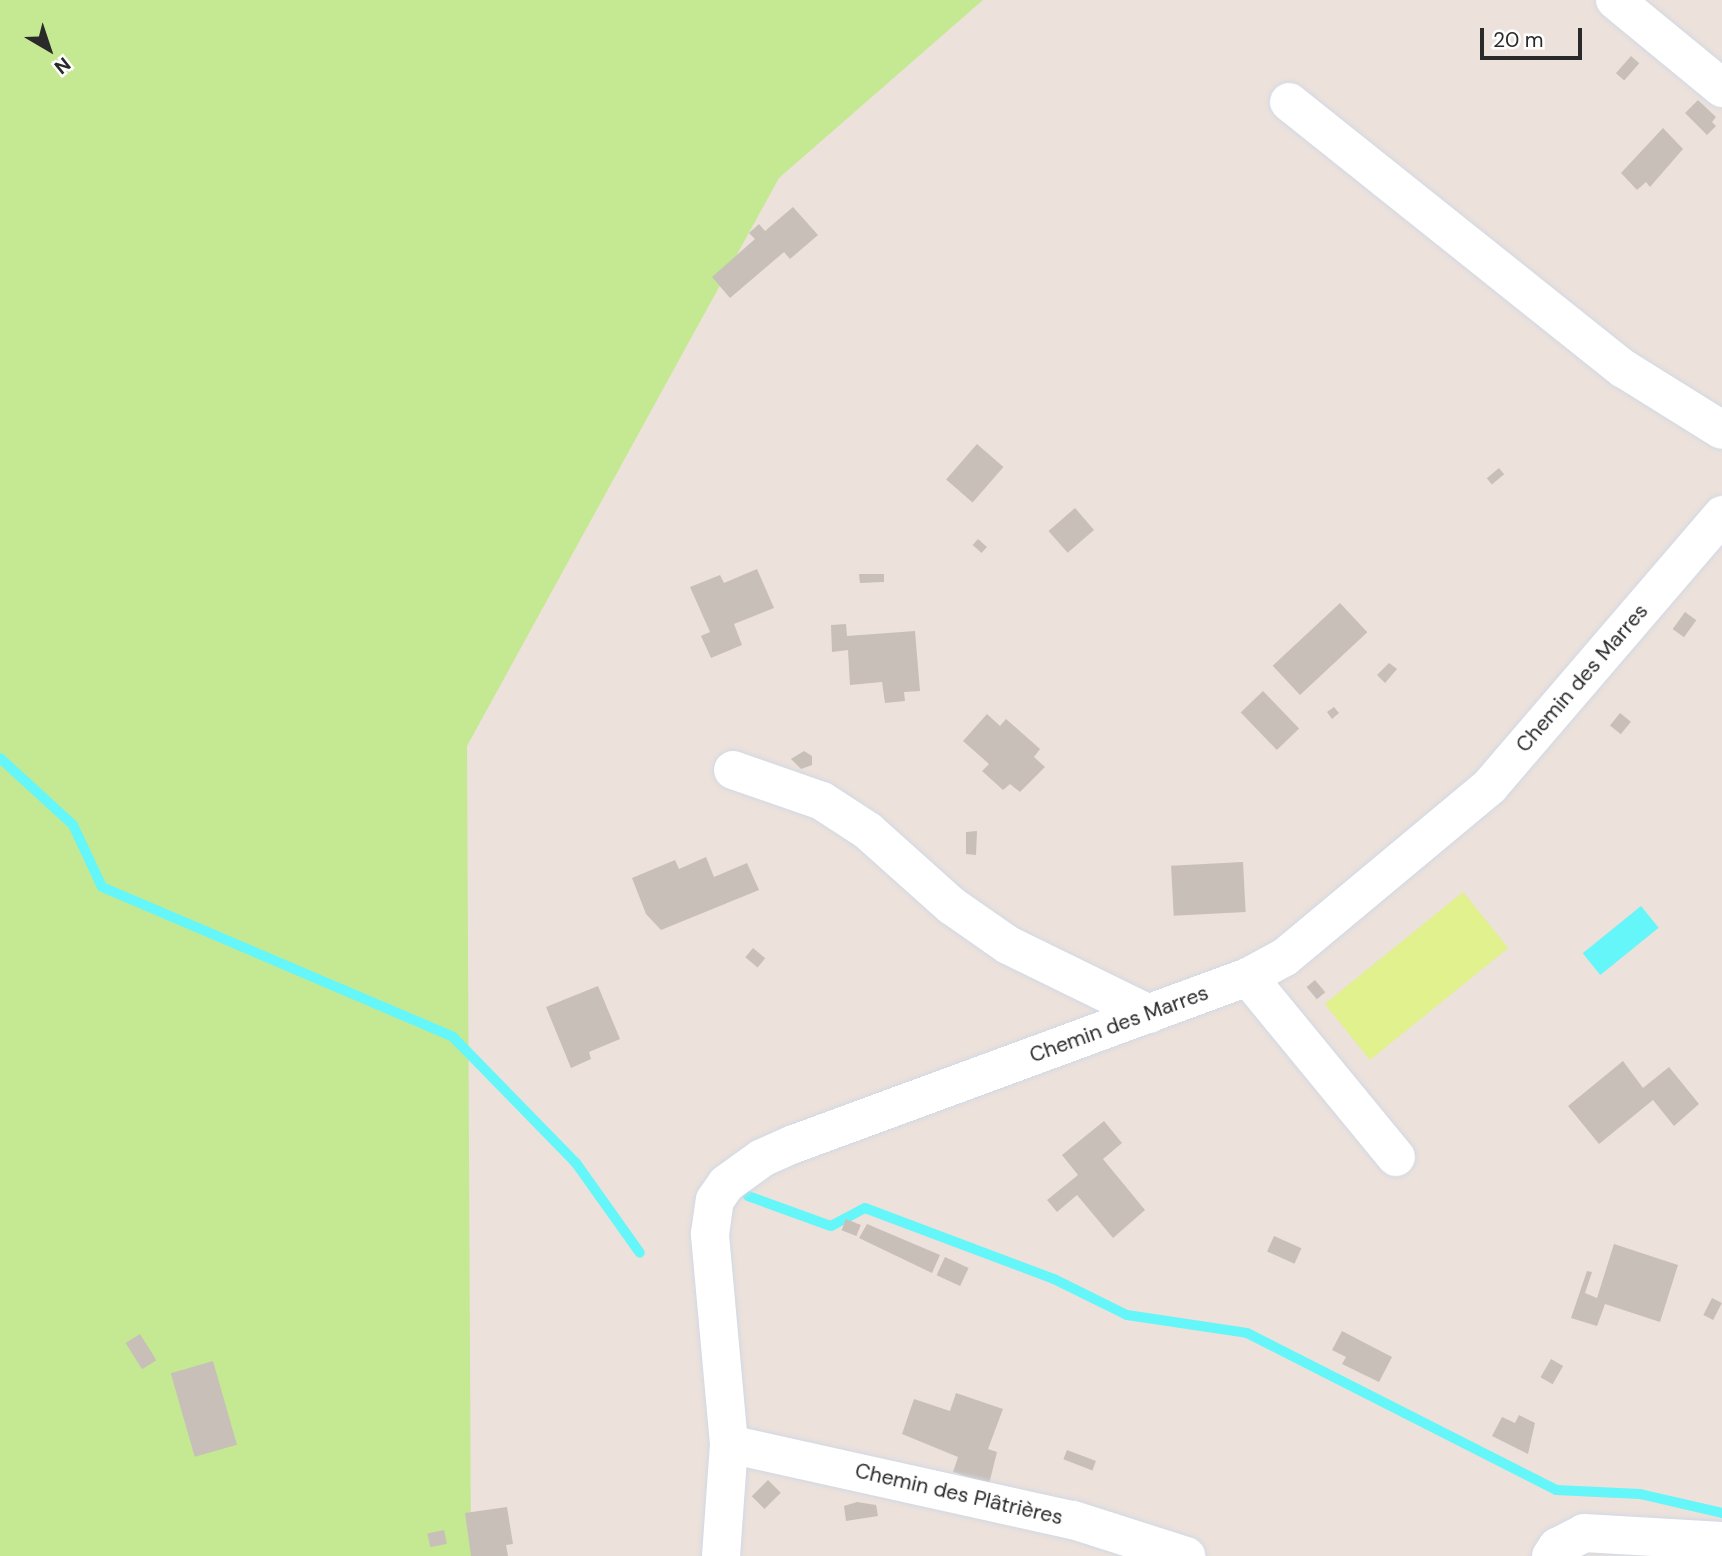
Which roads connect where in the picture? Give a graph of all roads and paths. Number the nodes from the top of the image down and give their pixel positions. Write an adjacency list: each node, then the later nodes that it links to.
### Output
1 (1615, 0): 2 (street)
2 (1722, 88)
3 (1289, 102): 4 (street)
4 (1722, 430)
5 (1722, 515): 7 (street, Chemin des Marres)
6 (733, 769): 8 (street)
7 (1248, 976): 8 (street, Chemin des Marres); 9 (street)
8 (1149, 1014): 10 (street, Chemin des Marres)
9 (1396, 1157)
10 (729, 1444): 12 (street, Chemin des Marres); 13 (street, Chemin des Plâtrières)
11 (1722, 1541): 14 (street)
12 (721, 1556)
13 (1186, 1556)
14 (1550, 1556)

